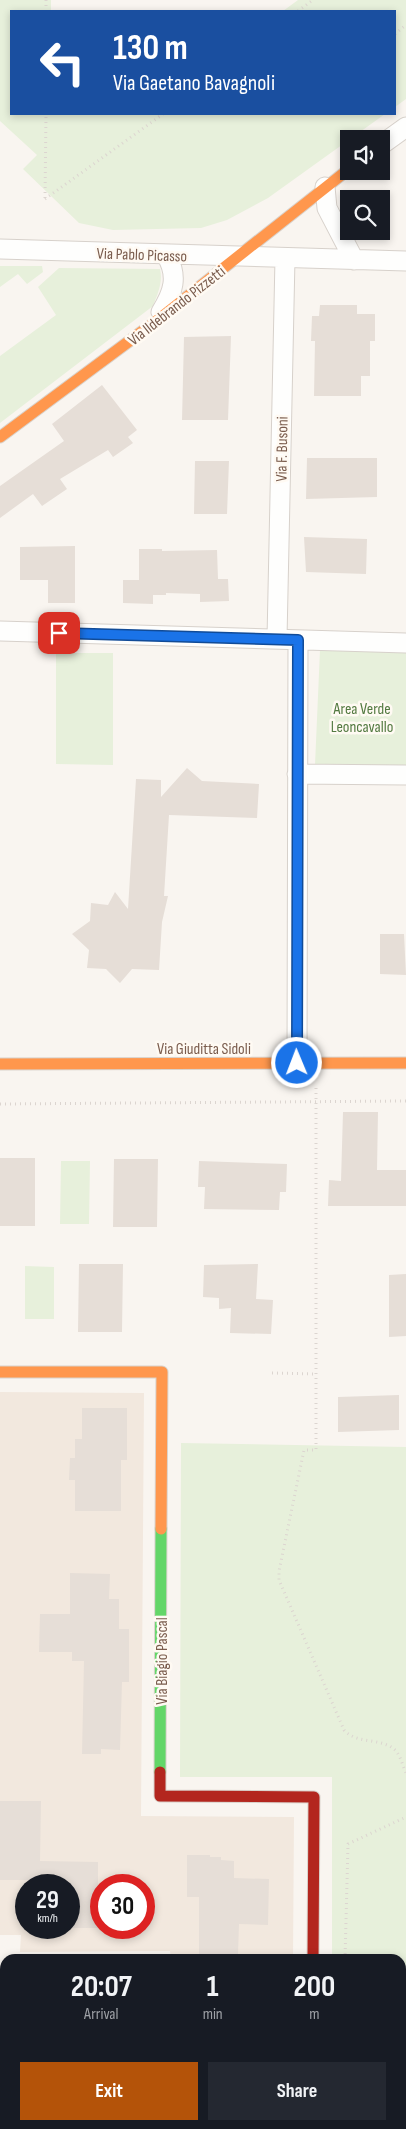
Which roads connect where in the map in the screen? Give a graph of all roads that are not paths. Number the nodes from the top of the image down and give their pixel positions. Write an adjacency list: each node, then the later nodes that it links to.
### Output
1 (406, 127): 2 (street)
2 (390, 139)
3 (340, 175): 4 (street, Via Ildebrando Pizzetti)
4 (324, 187): 7 (street, Via Ildebrando Pizzetti); 9 (street)
5 (0, 249): 6 (street, Via Pablo Picasso)
6 (166, 255): 7 (street, Via Pablo Picasso); 11 (street)
7 (237, 257): 8 (street, Via Pablo Picasso); 11 (street, Via Ildebrando Pizzetti)
8 (285, 258): 9 (street, Via Pablo Picasso); 14 (street, Via F. Busoni)
9 (354, 260): 10 (street, Via Pablo Picasso)
10 (406, 260)
11 (155, 322): 12 (street, Via Ildebrando Pizzetti)
12 (0, 437)
13 (0, 631): 14 (street)
14 (277, 639): 15 (street)
15 (298, 640): 16 (street); 17 (street)
16 (406, 643)
17 (297, 774): 18 (street); 19 (street)
18 (406, 775)
19 (297, 1063): 20 (street, Via Giuditta Sidoli); 21 (street, Via Giuditta Sidoli)
20 (406, 1063)
21 (0, 1065)
22 (0, 1372): 23 (street, Via Biagio Pascal)
23 (313, 1954)

